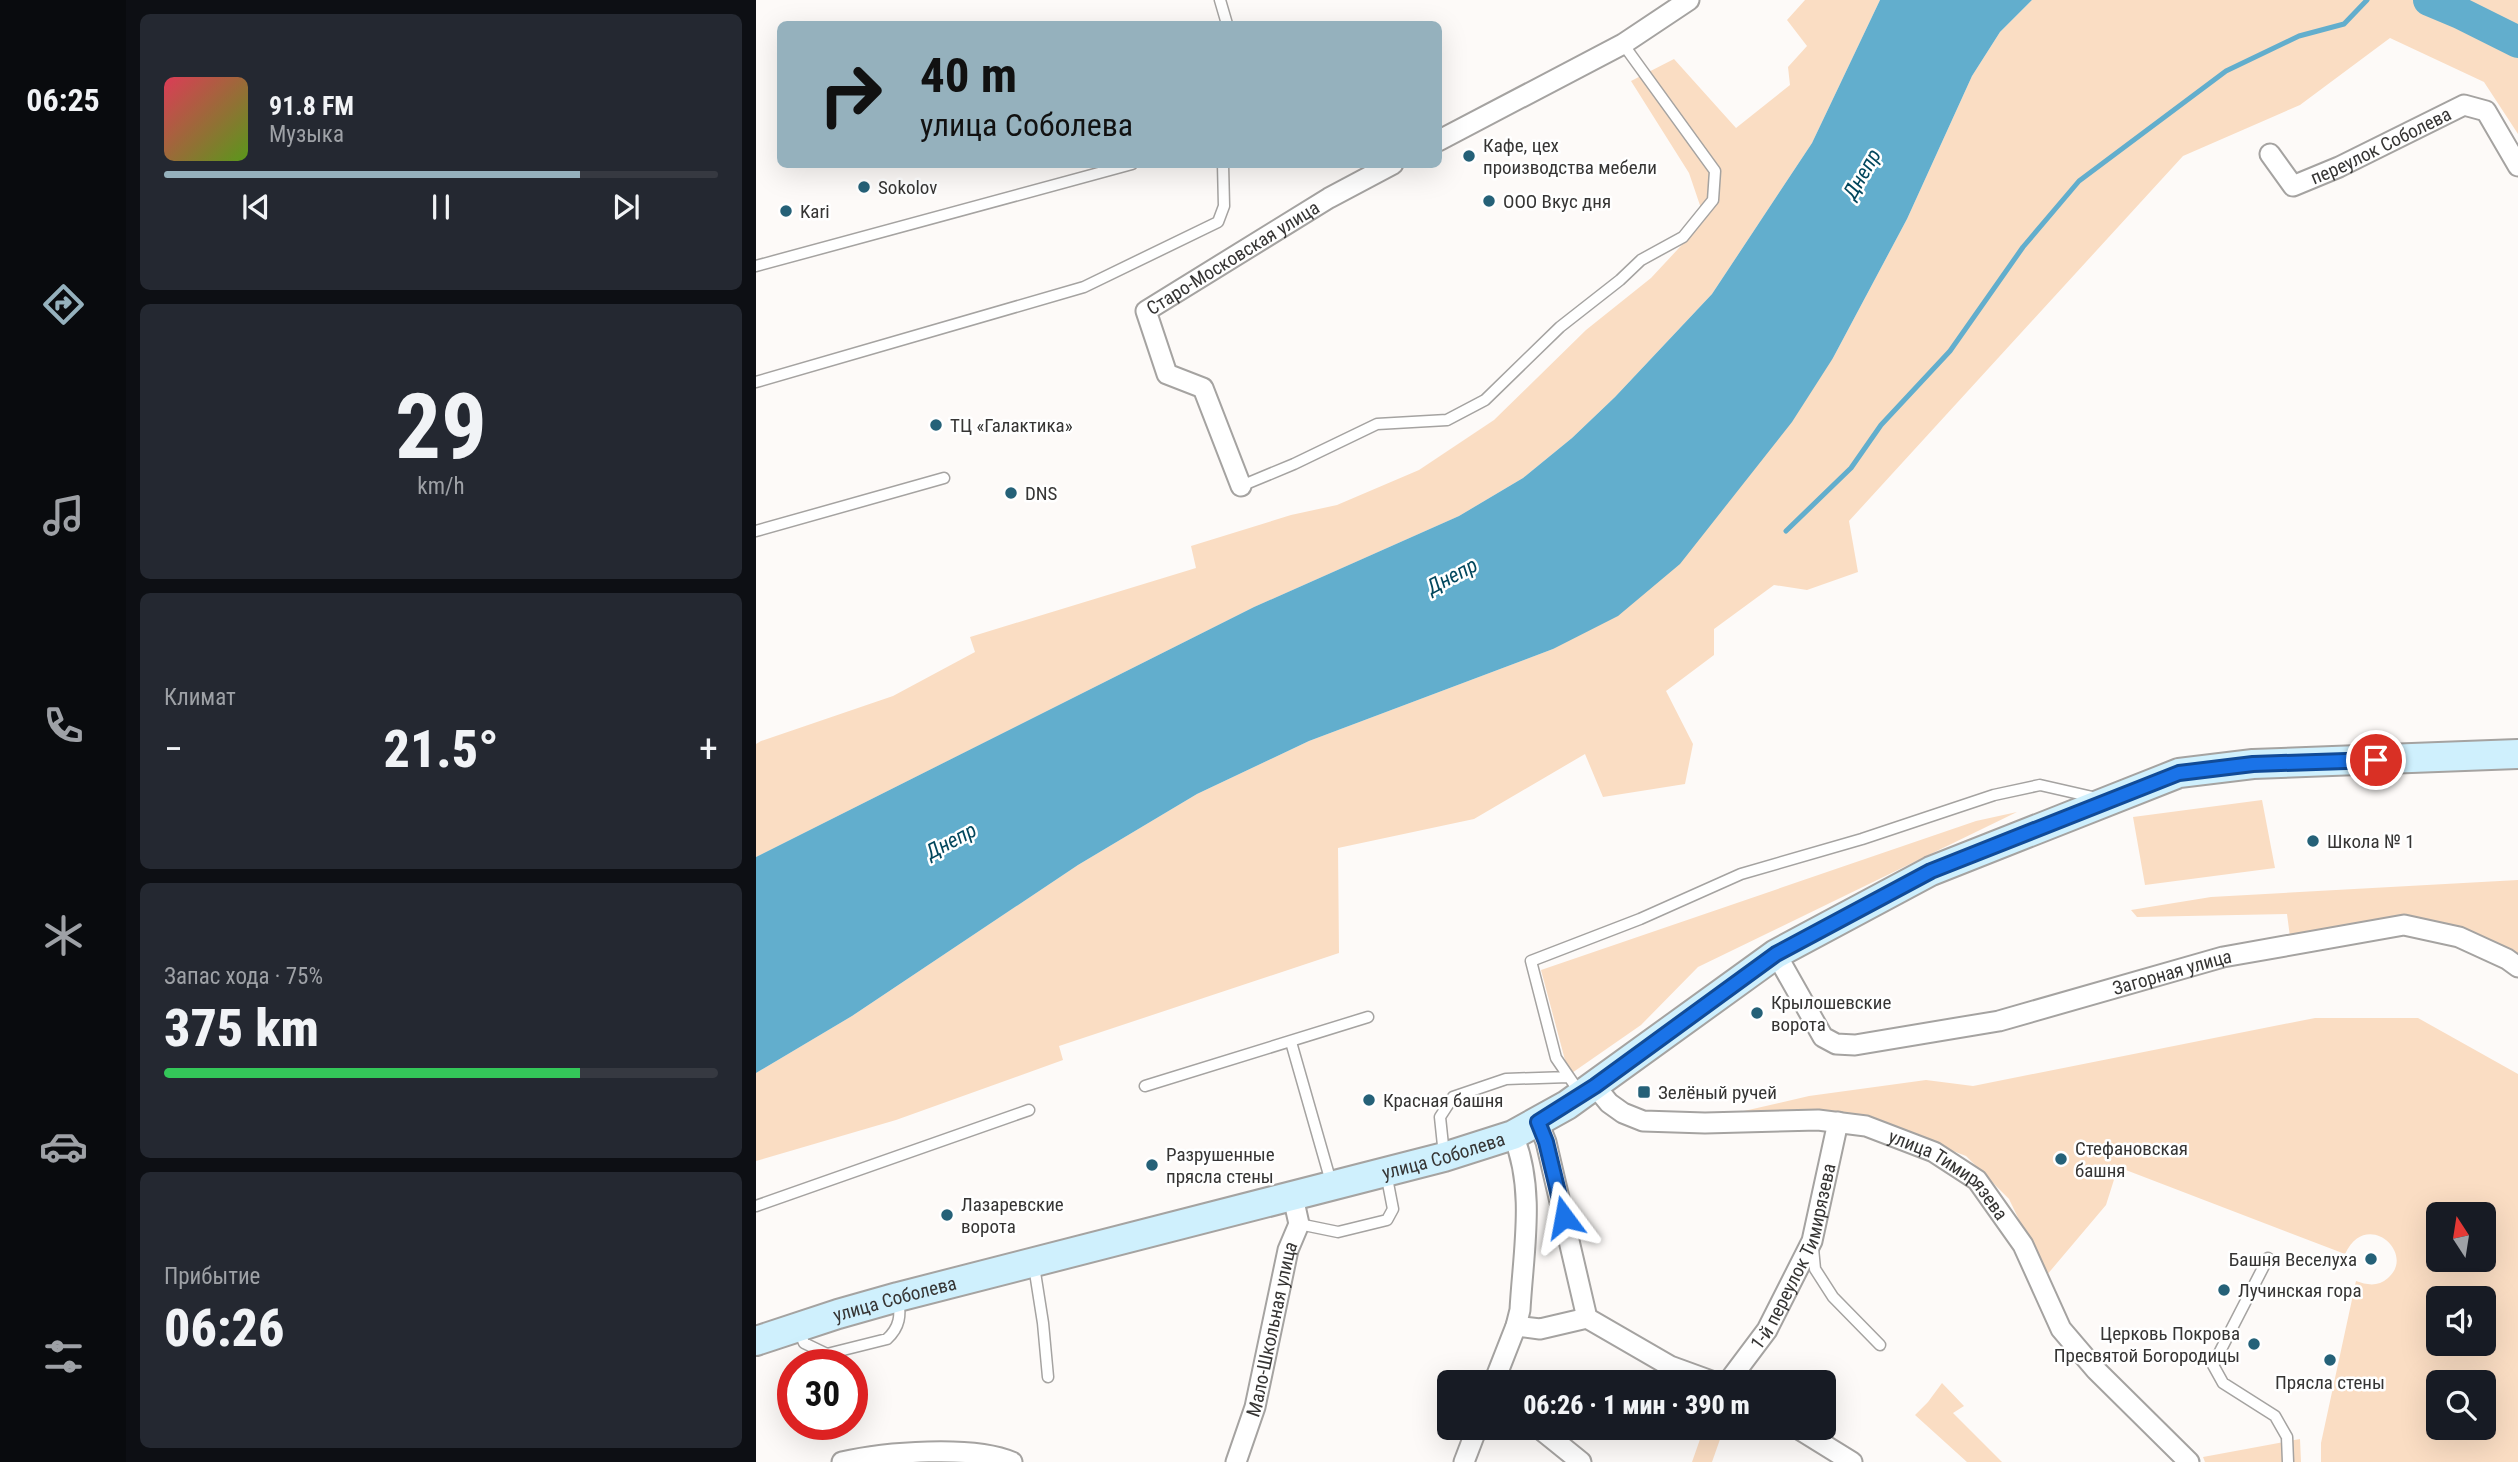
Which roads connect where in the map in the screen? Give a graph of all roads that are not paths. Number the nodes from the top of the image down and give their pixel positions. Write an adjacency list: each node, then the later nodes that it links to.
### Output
1 (1220, 0): 3 (lane)
2 (1689, 0): 4 (street)
3 (1226, 21)
4 (1623, 44): 5 (street); 14 (lane)
5 (1442, 139)
6 (2270, 153): 7 (street, переулок Соболева)
7 (2518, 166)
8 (1117, 168): 11 (lane)
9 (1223, 168): 12 (lane)
10 (1385, 168): 14 (street, Старо-Московская улица)
11 (756, 265)
12 (756, 382)
13 (944, 478): 15 (lane)
14 (1241, 486)
15 (756, 531)
16 (2518, 754): 17 (main road, улица Соболева)
17 (2108, 801): 18 (main road, улица Соболева); 23 (lane)
18 (1776, 954): 19 (street, Загорная улица); 23 (main road, улица Соболева)
19 (2518, 967)
20 (1368, 1017): 21 (lane)
21 (1291, 1042): 22 (lane); 30 (lane)
22 (1145, 1086)
23 (1582, 1086): 25 (main road, улица Соболева); 26 (street, улица Тимирязева); 28 (lane)
24 (1029, 1110): 32 (lane)
25 (1538, 1122): 27 (main road, улица Соболева); 38 (street)
26 (1838, 1122): 34 (street, 1-й переулок Тимирязева); 58 (street, улица Тимирязева)
27 (1513, 1135): 28 (main road, улица Соболева); 40 (street)
28 (1444, 1157): 29 (main road, улица Соболева)
29 (1385, 1172): 30 (main road, улица Соболева); 33 (lane)
30 (1332, 1186): 31 (main road, улица Соболева)
31 (1293, 1197): 33 (street, Мало-Школьная улица); 36 (main road, улица Соболева)
32 (756, 1206)
33 (1299, 1224): 54 (street, Мало-Школьная улица)
34 (1812, 1241): 42 (lane); 47 (street, 1-й переулок Тимирязева)
35 (2268, 1258): 59 (lane)
36 (1033, 1262): 37 (main road, улица Соболева); 48 (lane)
37 (898, 1297): 39 (main road, улица Соболева); 44 (lane)
38 (1587, 1318): 40 (street); 46 (street)
39 (798, 1326): 41 (main road, улица Соболева); 43 (lane)
40 (1516, 1326): 45 (street)
41 (756, 1341)
42 (1880, 1345)
43 (817, 1349)
44 (847, 1349)
45 (1499, 1370)
46 (1681, 1370)
47 (1737, 1370)
48 (1048, 1377)
49 (1472, 1440): 55 (street)
50 (1554, 1440): 56 (street)
51 (1816, 1440): 57 (street)
52 (842, 1462): 53 (street)
53 (1012, 1462)
54 (1236, 1462)
55 (1464, 1462)
56 (1581, 1462)
57 (1852, 1462)
58 (2189, 1462)
59 (2288, 1462)

